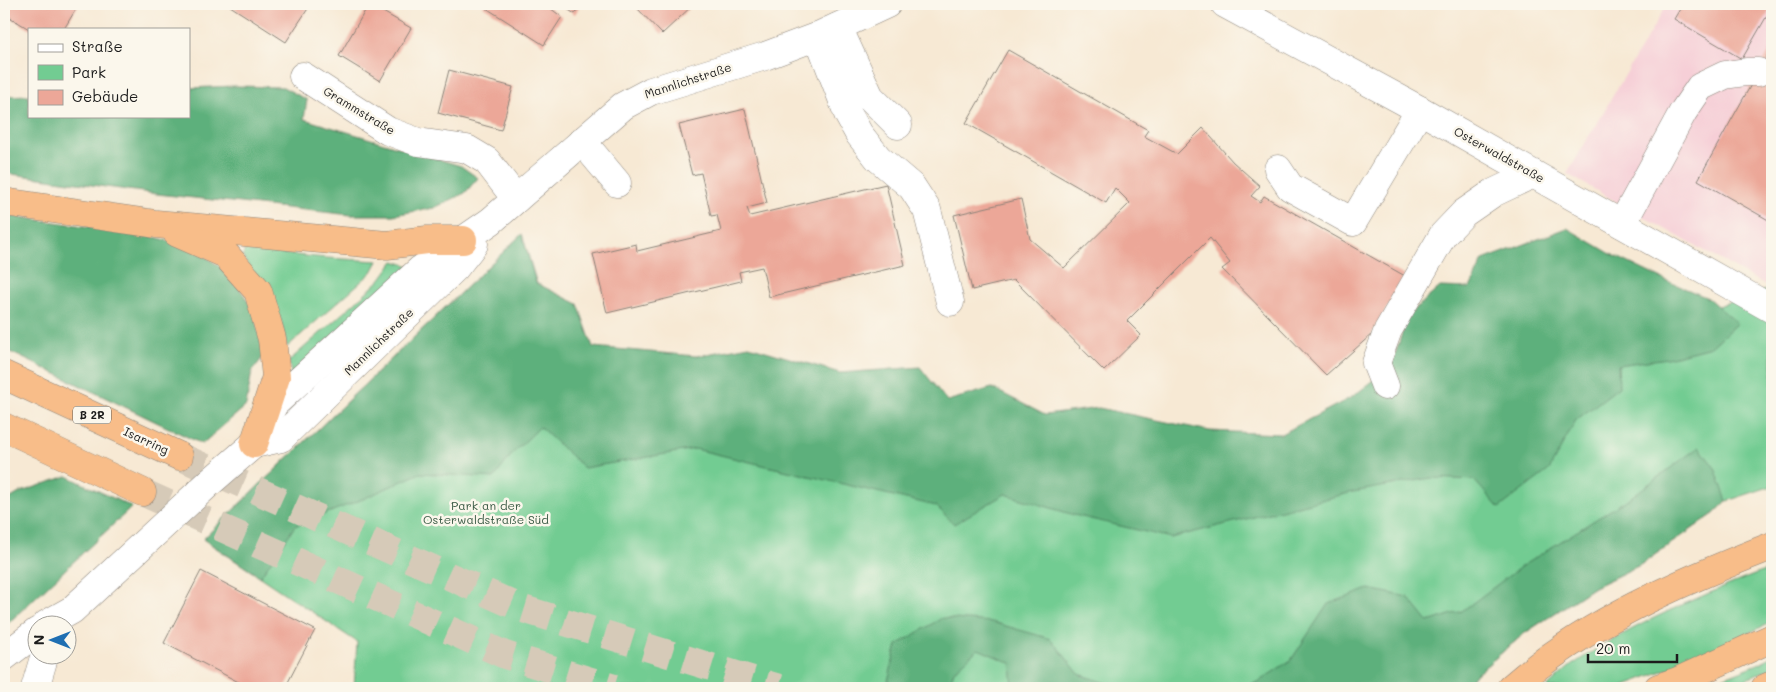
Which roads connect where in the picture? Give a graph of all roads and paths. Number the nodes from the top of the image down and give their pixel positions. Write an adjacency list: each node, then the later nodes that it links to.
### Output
1 (887, 4): 3 (street, Mannlichstraße)
2 (1225, 4): 6 (street, Osterwaldstraße)
3 (828, 31): 7 (street); 8 (street, Mannlichstraße); 18 (street)
4 (1758, 72): 16 (street)
5 (303, 76): 12 (street, Grammstraße)
6 (1420, 110): 9 (street); 10 (street, Osterwaldstraße)
7 (898, 125)
8 (582, 141): 11 (street); 12 (street, Mannlichstraße)
9 (1278, 169)
10 (1532, 174): 16 (street, Osterwaldstraße); 21 (street)
11 (617, 183)
12 (516, 199): 14 (street, Mannlichstraße)
13 (4, 202): 15 (highway)
14 (492, 221): 17 (street, Mannlichstraße); 23 (street, Mannlichstraße)
15 (156, 224): 17 (highway); 23 (highway)
16 (1622, 224): 19 (street, Osterwaldstraße)
17 (463, 240): 23 (street, Mannlichstraße)
18 (950, 302)
19 (1772, 309)
20 (4, 375): 24 (highway, Isarring / B 2R)
21 (1385, 386)
22 (4, 427): 25 (highway)
23 (254, 444): 27 (street, Mannlichstraße)
24 (179, 456)
25 (142, 492)
26 (1772, 546): 34 (highway)
27 (70, 614)
28 (1772, 638): 35 (highway)
29 (28, 639): 30 (street)
30 (4, 657)
31 (42, 664): 33 (street)
32 (1772, 685): 36 (highway)
33 (35, 688)
34 (1511, 688)
35 (1658, 688)
36 (1766, 688)

